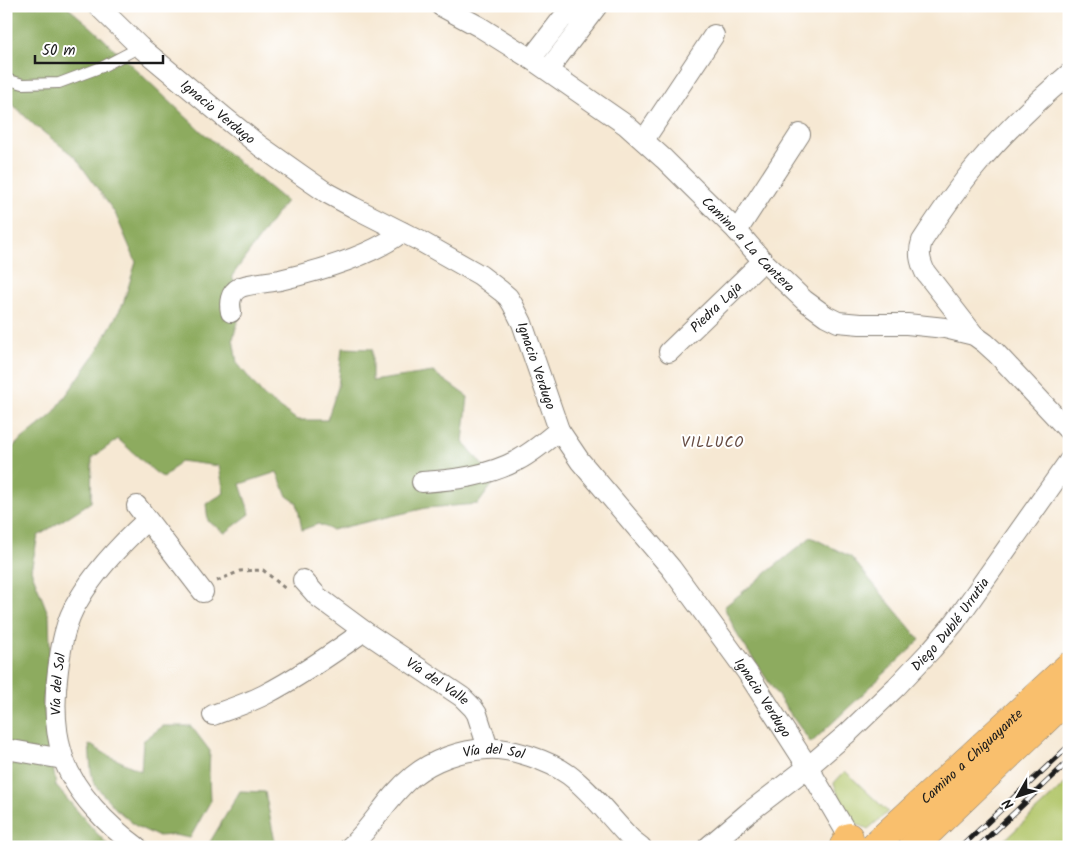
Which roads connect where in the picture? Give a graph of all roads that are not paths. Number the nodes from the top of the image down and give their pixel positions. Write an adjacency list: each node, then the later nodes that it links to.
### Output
1 (98, 6): 6 (street, Ignacio Verdugo)
2 (441, 6): 7 (street, Camino a La Cantera)
3 (596, 6): 4 (street)
4 (584, 23): 7 (street); 8 (street)
5 (714, 35): 12 (street)
6 (140, 47): 10 (lane); 14 (street, Ignacio Verdugo)
7 (530, 59): 8 (street, Camino a La Cantera)
8 (548, 70): 12 (street, Camino a La Cantera)
9 (1069, 74): 17 (street)
10 (6, 79)
11 (800, 134): 13 (street)
12 (644, 140): 13 (street, Camino a La Cantera)
13 (737, 231): 15 (street, Camino a La Cantera)
14 (402, 232): 16 (street); 19 (street, Ignacio Verdugo)
15 (763, 261): 17 (street, Camino a La Cantera); 18 (street, Piedra Laja)
16 (231, 312)
17 (974, 335): 20 (street, Camino a La Cantera)
18 (669, 352)
19 (559, 430): 22 (street); 32 (street, Ignacio Verdugo)
20 (1069, 431)
21 (1069, 461): 32 (street, Diego Dublé Urrutia)
22 (422, 482)
23 (303, 580): 25 (street, Vía del Valle)
24 (203, 592): 31 (street, Vía del Sol)
25 (364, 630): 28 (street); 29 (street, Vía del Valle)
26 (1069, 666): 33 (main road, Camino a Chiguayante)
27 (1069, 697): 38 (main road, Camino a Chiguayante)
28 (213, 715)
29 (488, 748): 35 (street, Vía del Sol); 36 (street, Vía del Sol)
30 (6, 749): 31 (street)
31 (63, 759): 34 (street, Vía del Sol)
32 (808, 768): 33 (street, Ignacio Verdugo); 37 (street)
33 (855, 844)
34 (137, 847)
35 (350, 847)
36 (641, 847)
37 (708, 847)
38 (912, 847)

